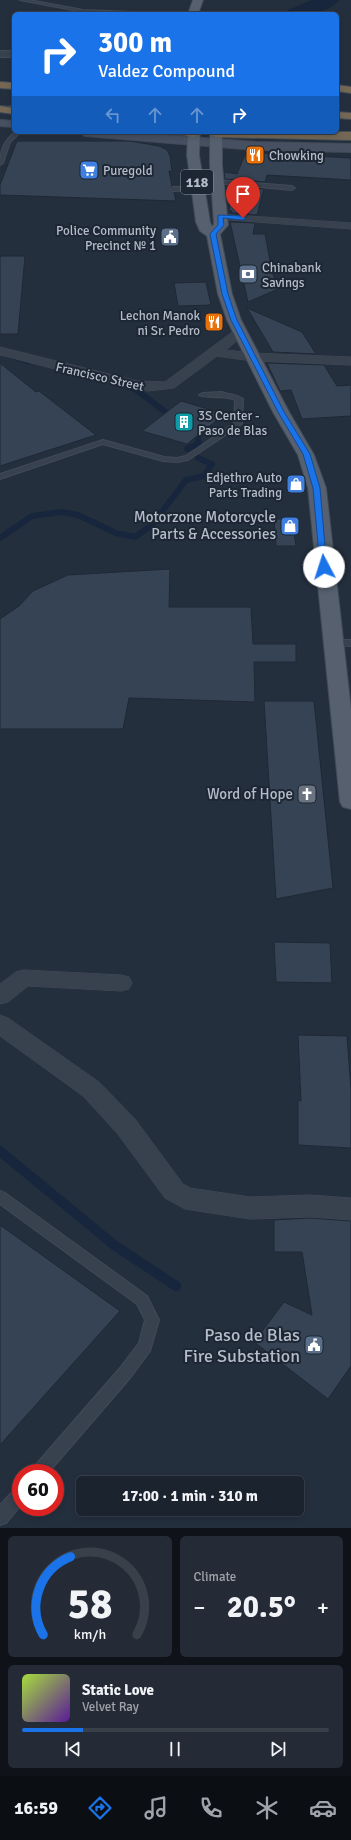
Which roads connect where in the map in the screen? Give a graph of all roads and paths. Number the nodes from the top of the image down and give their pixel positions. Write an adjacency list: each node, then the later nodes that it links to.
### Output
1 (22, 0): 3 (lane)
2 (198, 0): 4 (main road)
3 (132, 12)
4 (194, 12)
5 (0, 54): 6 (street)
6 (12, 54)
7 (0, 75): 8 (highway)
8 (12, 75)
9 (0, 85): 10 (highway)
10 (12, 86)
11 (339, 88): 12 (highway)
12 (351, 90)
13 (0, 95): 14 (highway)
14 (12, 96)
15 (339, 104): 16 (highway)
16 (351, 105)
17 (12, 108): 18 (lane)
18 (0, 109): 19 (highway)
19 (12, 112)
20 (339, 115): 21 (highway)
21 (351, 116)
22 (16, 134): 30 (lane)
23 (156, 134): 24 (main road)
24 (191, 135): 25 (main road); 34 (main road, 118)
25 (216, 136): 26 (highway); 28 (main road); 31 (main road, 118)
26 (290, 136): 27 (highway); 28 (main road)
27 (351, 136)
28 (284, 147): 29 (main road)
29 (351, 148)
30 (0, 163)
31 (217, 182): 32 (lane); 35 (main road, 118)
32 (292, 188)
33 (173, 189): 34 (lane)
34 (198, 189): 37 (main road, 118)
35 (220, 216): 36 (street); 37 (main road, 118)
36 (351, 226)
37 (213, 234): 38 (main road, 118)
38 (240, 334): 39 (street, Francisco Street); 41 (main road, 118)
39 (214, 352): 40 (street, Francisco Street); 41 (street)
40 (6, 353)
41 (252, 357): 42 (street); 45 (main road, 118)
42 (351, 361)
43 (203, 395): 44 (lane)
44 (0, 477)
45 (342, 643): 46 (main road, 118)
46 (348, 753): 47 (main road, 118)
47 (351, 802)
48 (121, 983): 49 (street)
49 (0, 996)
50 (0, 1024): 52 (street)
51 (0, 1196): 53 (lane)
52 (351, 1209)
53 (46, 1464)
54 (12, 1503): 55 (lane)
55 (0, 1517)

